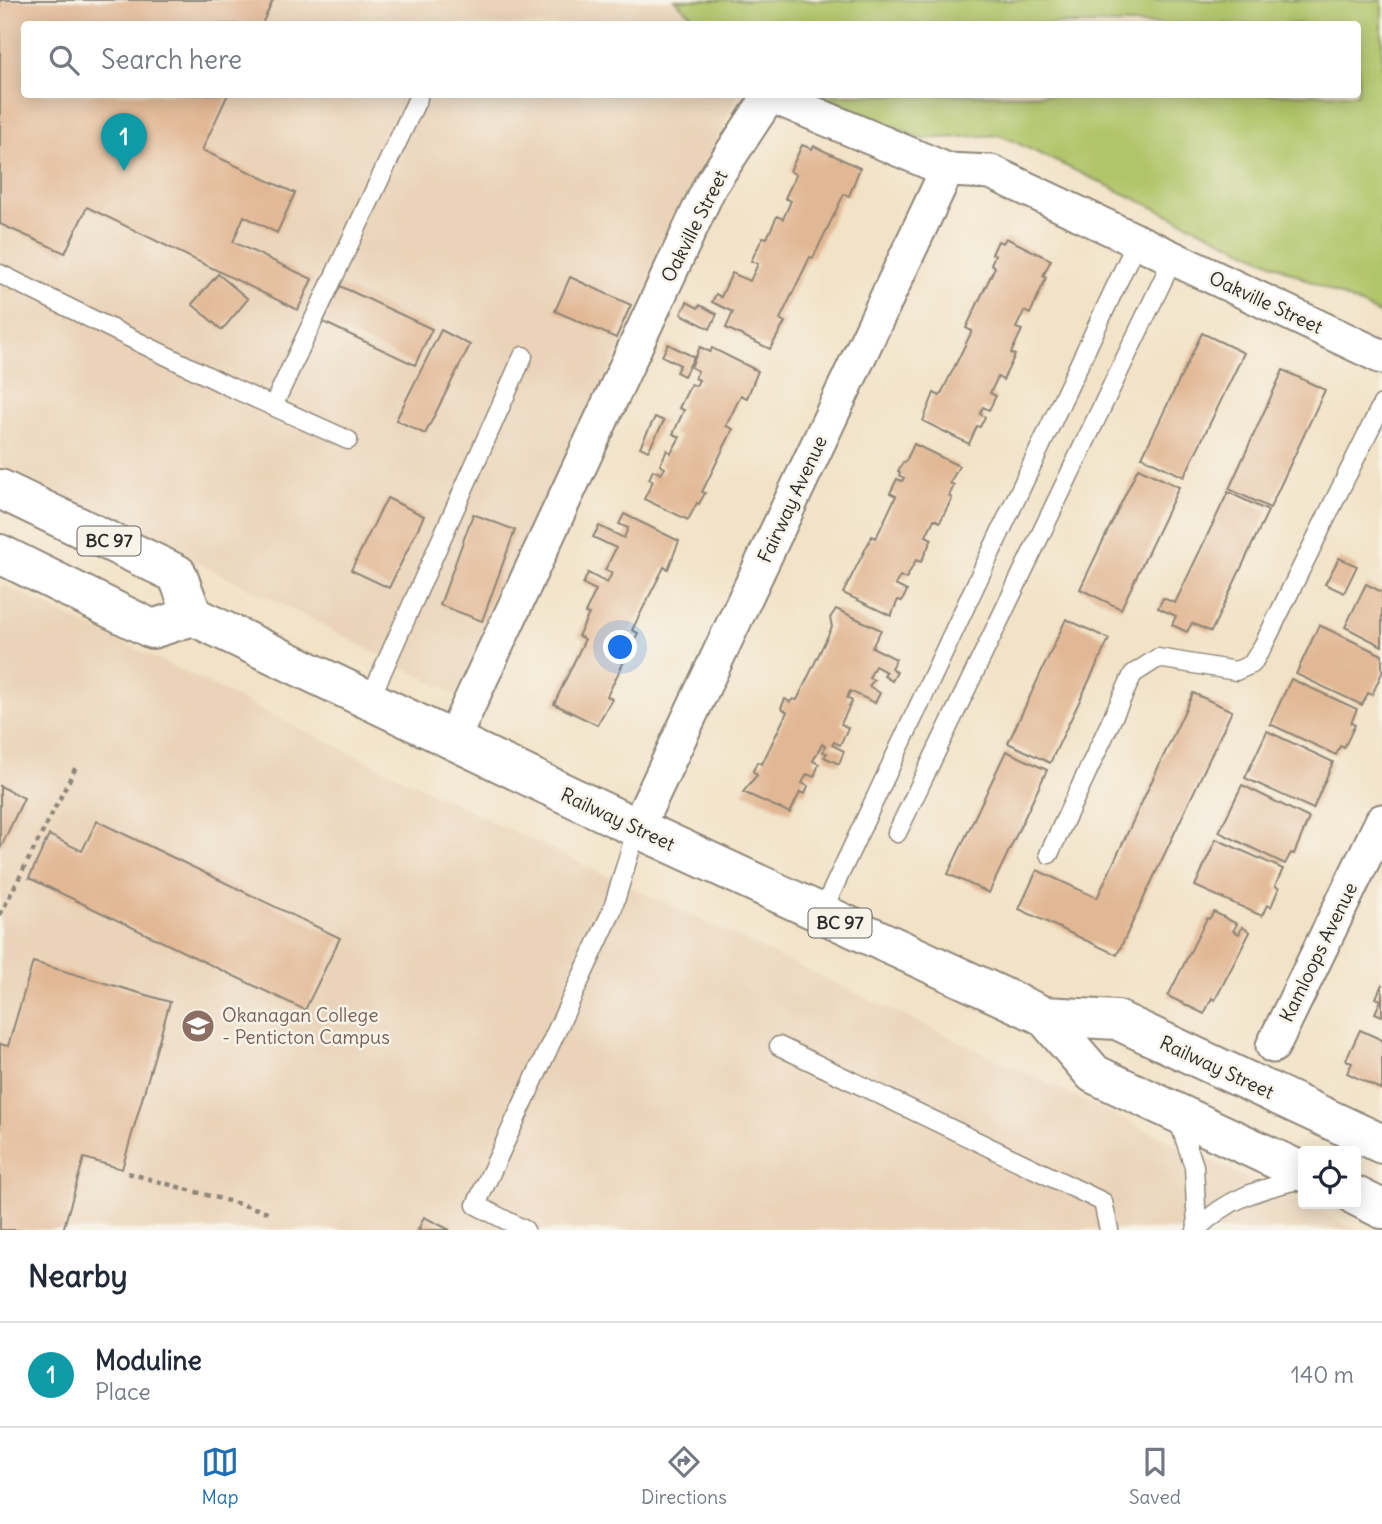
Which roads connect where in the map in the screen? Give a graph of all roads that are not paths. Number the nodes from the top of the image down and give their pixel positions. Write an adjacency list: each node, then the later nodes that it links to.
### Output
1 (418, 98): 11 (lane)
2 (768, 98): 17 (street, Oakville Street)
3 (777, 98): 4 (street, Oakville Street)
4 (947, 170): 5 (street, Oakville Street); 19 (street, Fairway Avenue)
5 (1137, 242): 6 (street, Oakville Street); 22 (lane)
6 (1173, 258): 9 (street, Oakville Street); 20 (lane)
7 (0, 274): 11 (lane)
8 (523, 356): 16 (lane)
9 (1382, 357)
10 (1382, 404): 21 (lane)
11 (273, 406): 12 (lane)
12 (348, 440)
13 (0, 489): 15 (highway, BC 97)
14 (0, 554): 15 (highway)
15 (193, 616): 16 (highway, Railway Street / BC 97)
16 (369, 701): 17 (highway, Railway Street / BC 97)
17 (452, 741): 19 (highway, Railway Street / BC 97)
18 (1382, 821): 25 (street, Kamloops Avenue)
19 (637, 828): 22 (highway, Railway Street / BC 97); 33 (lane)
20 (897, 833)
21 (1049, 854)
22 (821, 914): 23 (highway, Railway Street / BC 97)
23 (1044, 1016): 26 (highway, Railway Street / BC 97); 27 (highway, Railway Street / BC 97)
24 (779, 1046): 34 (lane)
25 (1273, 1046)
26 (1176, 1113): 28 (highway, Railway Street / BC 97); 32 (lane)
27 (1382, 1144)
28 (1298, 1170)
29 (1298, 1180): 32 (lane)
30 (1361, 1198): 31 (highway)
31 (1382, 1209)
32 (1197, 1229)
33 (525, 1230)
34 (1109, 1230)

